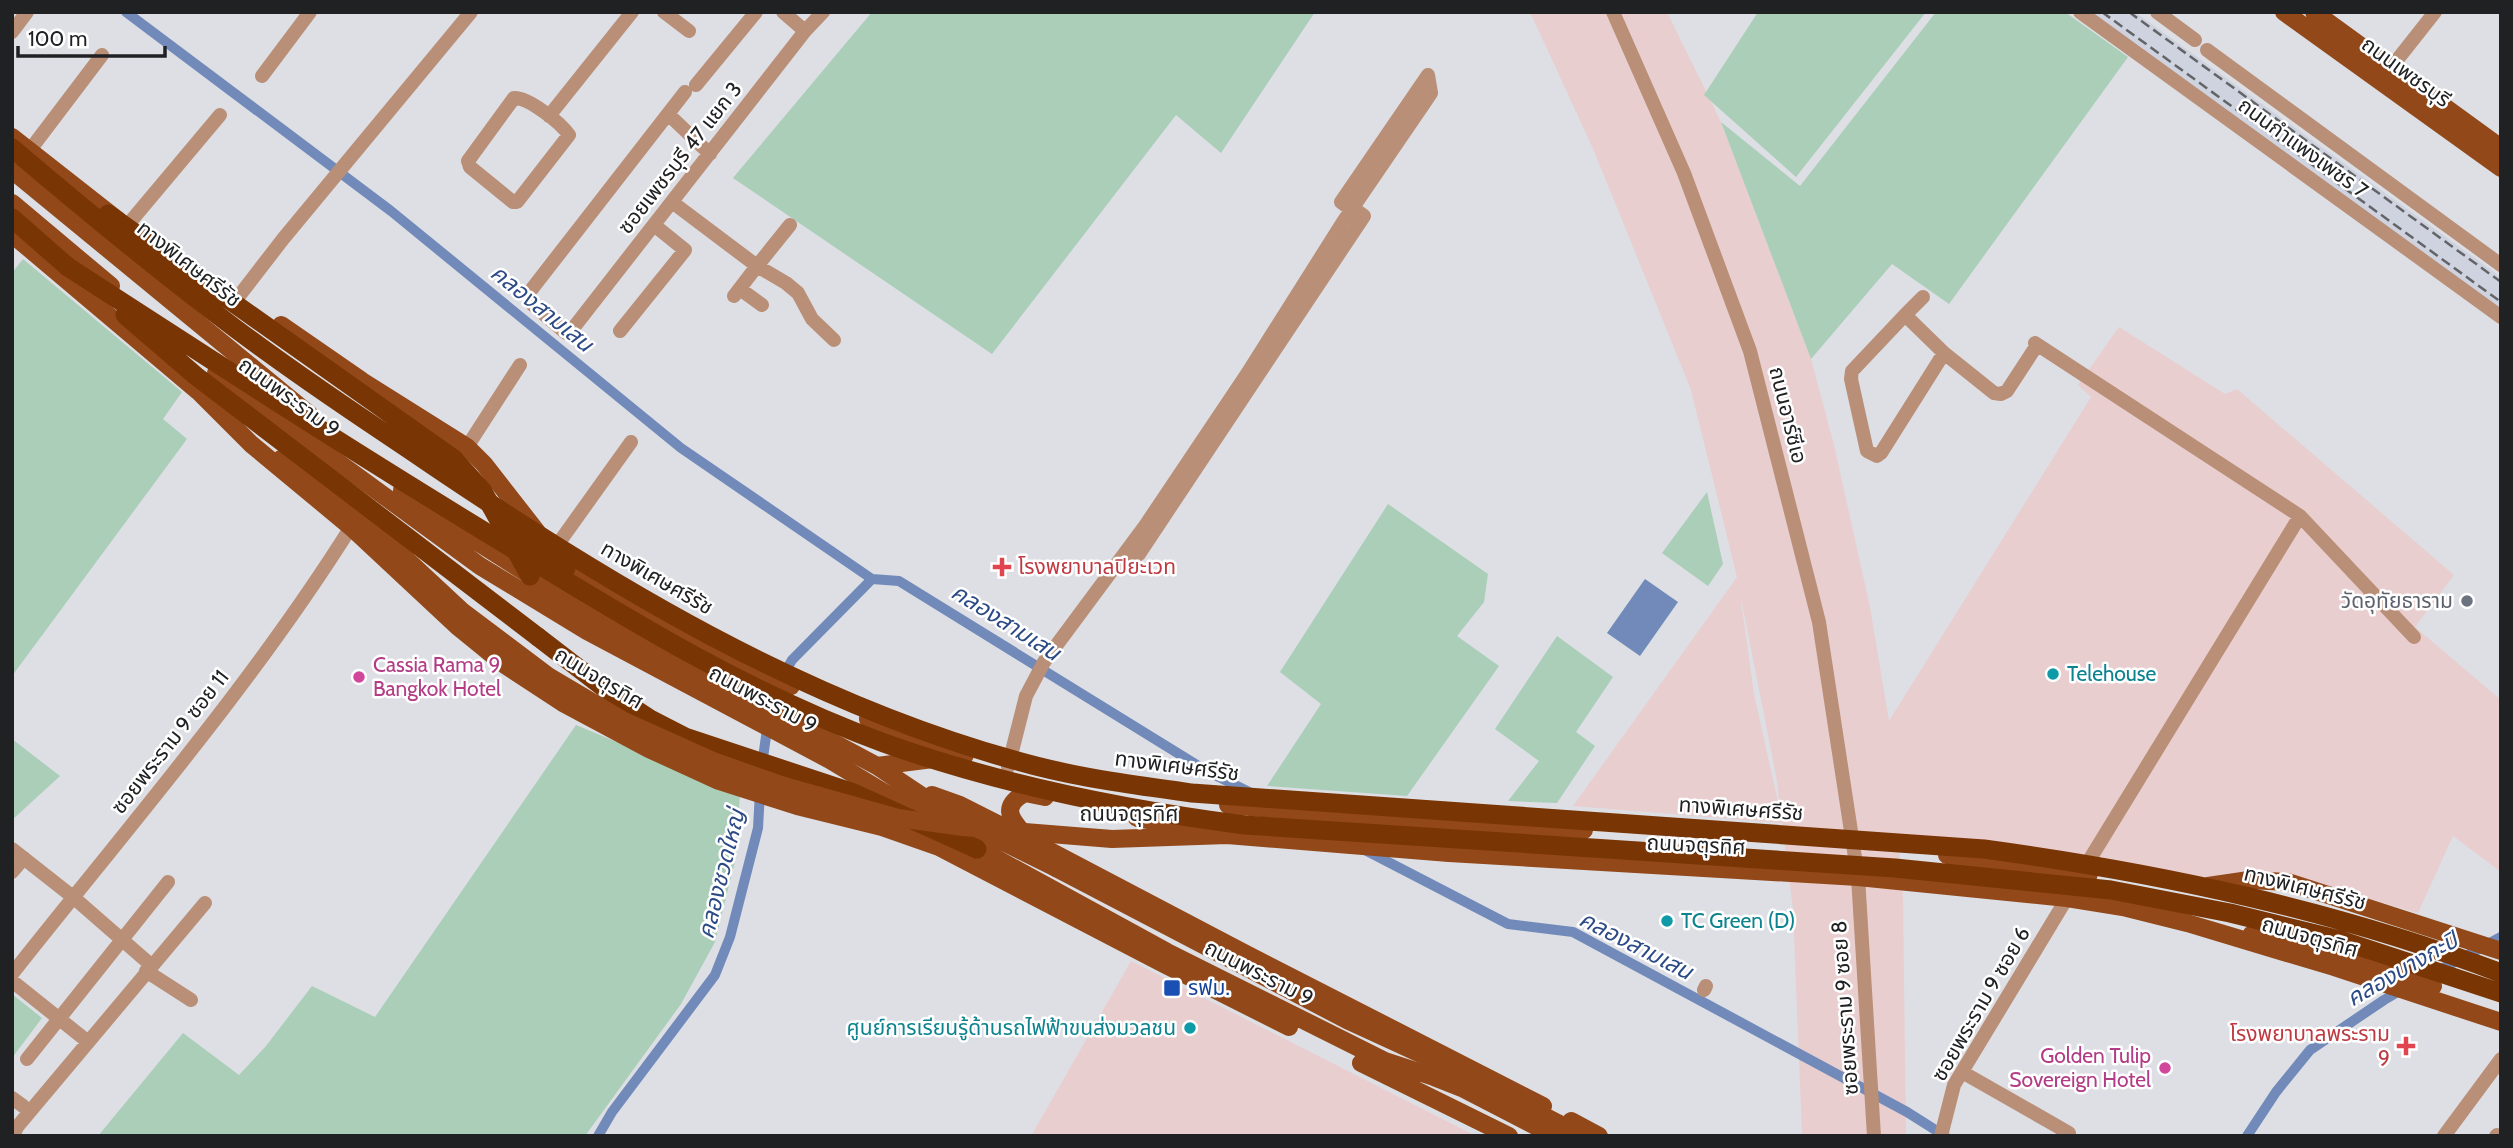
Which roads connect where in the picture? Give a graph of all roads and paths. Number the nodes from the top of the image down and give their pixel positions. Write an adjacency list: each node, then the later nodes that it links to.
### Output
1 (27, 12): 17 (street)
2 (310, 12): 22 (street)
3 (471, 12): 44 (street)
4 (632, 12): 25 (street)
5 (664, 12): 15 (street)
6 (756, 12): 23 (street)
7 (783, 12): 16 (street)
8 (823, 12): 16 (street, ซอยเพชรบุรี 47 แยก 3)
9 (1612, 12): 77 (street, ถนนอาร์ซีเอ)
10 (2080, 12): 48 (street, ถนนกำแพงเพชร 7)
11 (2157, 12): 18 (street)
12 (2284, 12): 21 (main road, ถนนเพชรบุรี)
13 (2314, 12): 21 (main road, ถนนเพชรบุรี)
14 (2435, 12): 21 (street)
15 (689, 31)
16 (805, 31): 29 (street, ซอยเพชรบุรี 47 แยก 3)
17 (12, 32)
18 (2195, 40)
19 (2207, 50): 40 (street)
20 (102, 55): 28 (street)
21 (2385, 74): 27 (main road, ถนนเพชรบุรี); 30 (main road, ถนนเพชรบุรี)
22 (262, 76)
23 (668, 114): 29 (street); 36 (street, ซอยเพชรบุรี 47 แยก 3)
24 (220, 115): 38 (street)
25 (549, 116): 25 (street)
26 (12, 137): 28 (main road)
27 (2501, 148)
28 (18, 149): 38 (main road); 58 (highway, bridge); 97 (highway, ทางพิเศษศรีรัช, bridge)
29 (710, 154): 33 (street, ซอยเพชรบุรี 47 แยก 3)
30 (2501, 168)
31 (12, 170): 55 (main road, ถนนพระราม 9)
32 (12, 202): 43 (main road, ถนนพระราม 9)
33 (672, 202): 36 (street, ซอยเพชรบุรี 47 แยก 3); 41 (street)
34 (1356, 212): 34 (street); 70 (street)
35 (12, 218): 42 (highway, ทางพิเศษศรีรัช)
36 (654, 225): 49 (street)
37 (790, 225): 41 (street)
38 (127, 227): 44 (main road)
39 (12, 234): 52 (main road, ถนนพระราม 9)
40 (2501, 265)
41 (757, 266): 46 (street); 50 (street)
42 (68, 267): 72 (highway, bridge); 102 (highway, ทางพิเศษศรีรัช, bridge)
43 (104, 280): 52 (main road); 57 (main road, ถนนพระราม 9)
44 (239, 296): 58 (main road)
45 (1923, 298): 47 (street)
46 (762, 306)
47 (1905, 315): 51 (street); 51 (street)
48 (2501, 317)
49 (620, 331)
50 (834, 340)
51 (1944, 353): 60 (street)
52 (160, 362): 54 (main road, ถนนพระราม 9)
53 (520, 365): 58 (street)
54 (198, 391): 61 (main road, ถนนพระราม 9); 74 (main road, ถนนจตุรทิศ, bridge)
55 (327, 430): 57 (main road); 65 (main road, ถนนพระราม 9)
56 (631, 442): 63 (street)
57 (321, 448): 59 (main road, ถนนพระราม 9)
58 (460, 453): 62 (highway); 63 (main road)
59 (390, 498): 61 (main road); 67 (main road, ถนนพระราม 9)
60 (2300, 516): 66 (street); 81 (street)
61 (351, 527): 76 (main road, ถนนพระราม 9); 85 (street, ซอยพระราม 9 ซอย 11)
62 (503, 527): 64 (highway); 65 (highway)
63 (552, 551): 64 (main road)
64 (566, 568): 68 (main road, ถนนจตุรทิศ)
65 (530, 576): 67 (main road, ถนนพระราม 9)
66 (2414, 637)
67 (694, 679): 69 (main road, ถนนพระราม 9); 78 (main road, ถนนพระราม 9)
68 (965, 755): 69 (main road); 70 (main road, ถนนจตุรทิศ)
69 (877, 766): 71 (main road, ถนนพระราม 9)
70 (1008, 767): 73 (main road); 77 (main road, ถนนจตุรทิศ)
71 (909, 787): 75 (main road, ถนนพระราม 9); 117 (main road, ถนนพระราม 9, bridge)
72 (851, 792): 76 (main road); 78 (highway)
73 (1025, 793): 74 (main road, bridge); 75 (main road)
74 (1227, 835): 82 (main road, ถนนจตุรทิศ, bridge)
75 (1029, 840): 90 (main road, ถนนพระราม 9)
76 (939, 847): 88 (main road, ถนนพระราม 9)
77 (1854, 848): 81 (main road, ถนนจตุรทิศ); 82 (street, ถนนอาร์ซีเอ)
78 (977, 849): 92 (main road, ถนนพระราม 9)
79 (18, 854): 80 (street); 85 (street)
80 (12, 872)
81 (2081, 873): 84 (main road, ถนนจตุรทิศ)
82 (1858, 877): 86 (main road, ถนนจตุรทิศ); 119 (street, ซอยพระราม 9 ซอย 8)
83 (168, 882): 89 (street)
84 (2195, 888): 91 (main road, ถนนจตุรทิศ); 100 (main road, ถนนจตุรทิศ)
85 (73, 897): 89 (street); 98 (street, ซอยพระราม 9 ซอย 11)
86 (2067, 898): 94 (main road, ถนนจตุรทิศ); 111 (street, ซอยพระราม 9 ซอย 6)
87 (205, 903): 95 (street)
88 (1103, 932): 92 (main road); 114 (main road, ถนนพระราม 9)
89 (122, 940): 95 (street); 105 (street)
90 (1224, 943): 93 (main road, ถนนพระราม 9); 96 (main road)
91 (2501, 951)
92 (1167, 952): 96 (main road, ถนนพระราม 9)
93 (1244, 953): 101 (main road); 118 (main road, ถนนพระราม 9)
94 (2342, 963): 104 (main road, ถนนจตุรทิศ); 106 (main road, ถนนจตุรทิศ)
95 (149, 968): 103 (street); 107 (street)
96 (1207, 972): 101 (main road, ถนนพระราม 9)
97 (2501, 973)
98 (12, 974)
99 (12, 981): 105 (street)
100 (2501, 981)
101 (1229, 983): 110 (main road, ถนนพระราม 9)
102 (2501, 993)
103 (191, 1000)
104 (2501, 1010)
105 (58, 1018): 107 (street); 108 (street)
106 (2501, 1023)
107 (87, 1041): 113 (street)
108 (27, 1059)
109 (2501, 1059): 121 (street)
110 (1385, 1061): 115 (main road); 116 (main road, ถนนพระราม 9)
111 (1962, 1072): 112 (street); 120 (street, ซอยพระราม 9 ซอย 6)
112 (2068, 1133)
113 (15, 1136)
114 (1509, 1136)
115 (1519, 1136)
116 (1555, 1136)
117 (1583, 1136)
118 (1599, 1136)
119 (1874, 1136)
120 (1941, 1136)
121 (2444, 1136)

